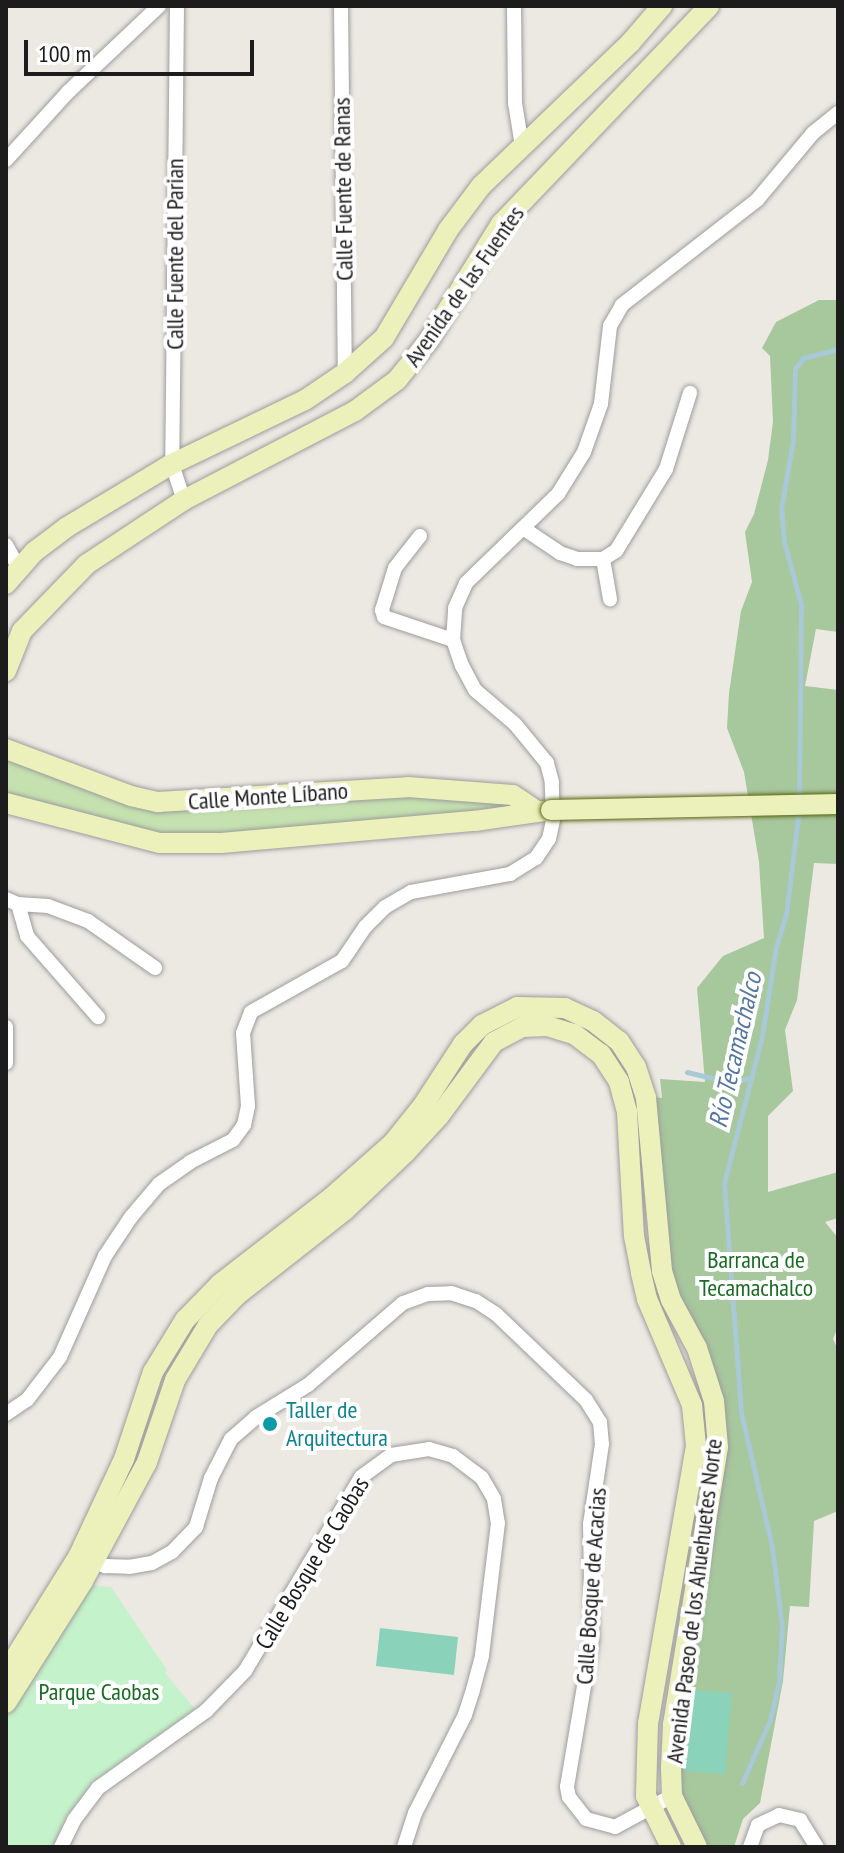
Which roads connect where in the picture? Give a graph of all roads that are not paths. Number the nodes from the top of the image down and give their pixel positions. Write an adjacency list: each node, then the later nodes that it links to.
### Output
1 (159, 6): 9 (street)
2 (177, 6): 12 (street, Calle Fuente del Parian)
3 (341, 6): 10 (street, Calle Fuente de Ranas)
4 (514, 6): 8 (street)
5 (662, 6): 8 (street, Avenida de las Fuentes)
6 (709, 6): 13 (street, Avenida de las Fuentes)
7 (838, 113): 14 (street)
8 (522, 146): 10 (street, Avenida de las Fuentes)
9 (6, 160)
10 (345, 373): 12 (street, Avenida de las Fuentes)
11 (690, 393): 17 (street)
12 (172, 464): 13 (street, Calle Fuente del Parian); 18 (street, Avenida de las Fuentes)
13 (184, 500): 21 (street, Avenida de las Fuentes)
14 (523, 528): 17 (street); 20 (street)
15 (420, 536): 20 (street)
16 (6, 545): 18 (street)
17 (603, 559): 19 (street)
18 (12, 576)
19 (610, 599)
20 (453, 640): 35 (street)
21 (6, 671)
22 (6, 749): 25 (street, Calle Monte Líbano)
23 (6, 803): 25 (street, Calle Monte Líbano)
24 (838, 804): 25 (street, Calle Monte Líbano, bridge)
25 (543, 810)
26 (12, 901): 27 (street); 28 (street)
27 (155, 968)
28 (98, 1017)
29 (6, 1027): 32 (street)
30 (463, 1044): 31 (street); 33 (street, Avenida Paseo de los Ahuehuetes Norte); 36 (street, Avenida Paseo de los Ahuehuetes Norte)
31 (479, 1059): 34 (street, Avenida Paseo de los Ahuehuetes Norte); 36 (street, Avenida Paseo de los Ahuehuetes Norte)
32 (6, 1063)
33 (697, 1348): 34 (street); 39 (street, Avenida Paseo de los Ahuehuetes Norte)
34 (674, 1358): 40 (street, Avenida Paseo de los Ahuehuetes Norte)
35 (6, 1414)
36 (86, 1558): 37 (street, Avenida Paseo de los Ahuehuetes Norte); 38 (street, Avenida Paseo de los Ahuehuetes Norte); 40 (street, Calle Bosque de Acacias)
37 (6, 1672)
38 (6, 1703)
39 (672, 1796): 40 (street, Calle Bosque de Acacias); 44 (street, Avenida Paseo de los Ahuehuetes Norte)
40 (651, 1808): 43 (street, Avenida Paseo de los Ahuehuetes Norte)
41 (61, 1847): 42 (street, Calle Bosque de Caobas)
42 (404, 1847)
43 (671, 1847)
44 (697, 1847)
45 (750, 1847): 46 (street)
46 (817, 1847)

